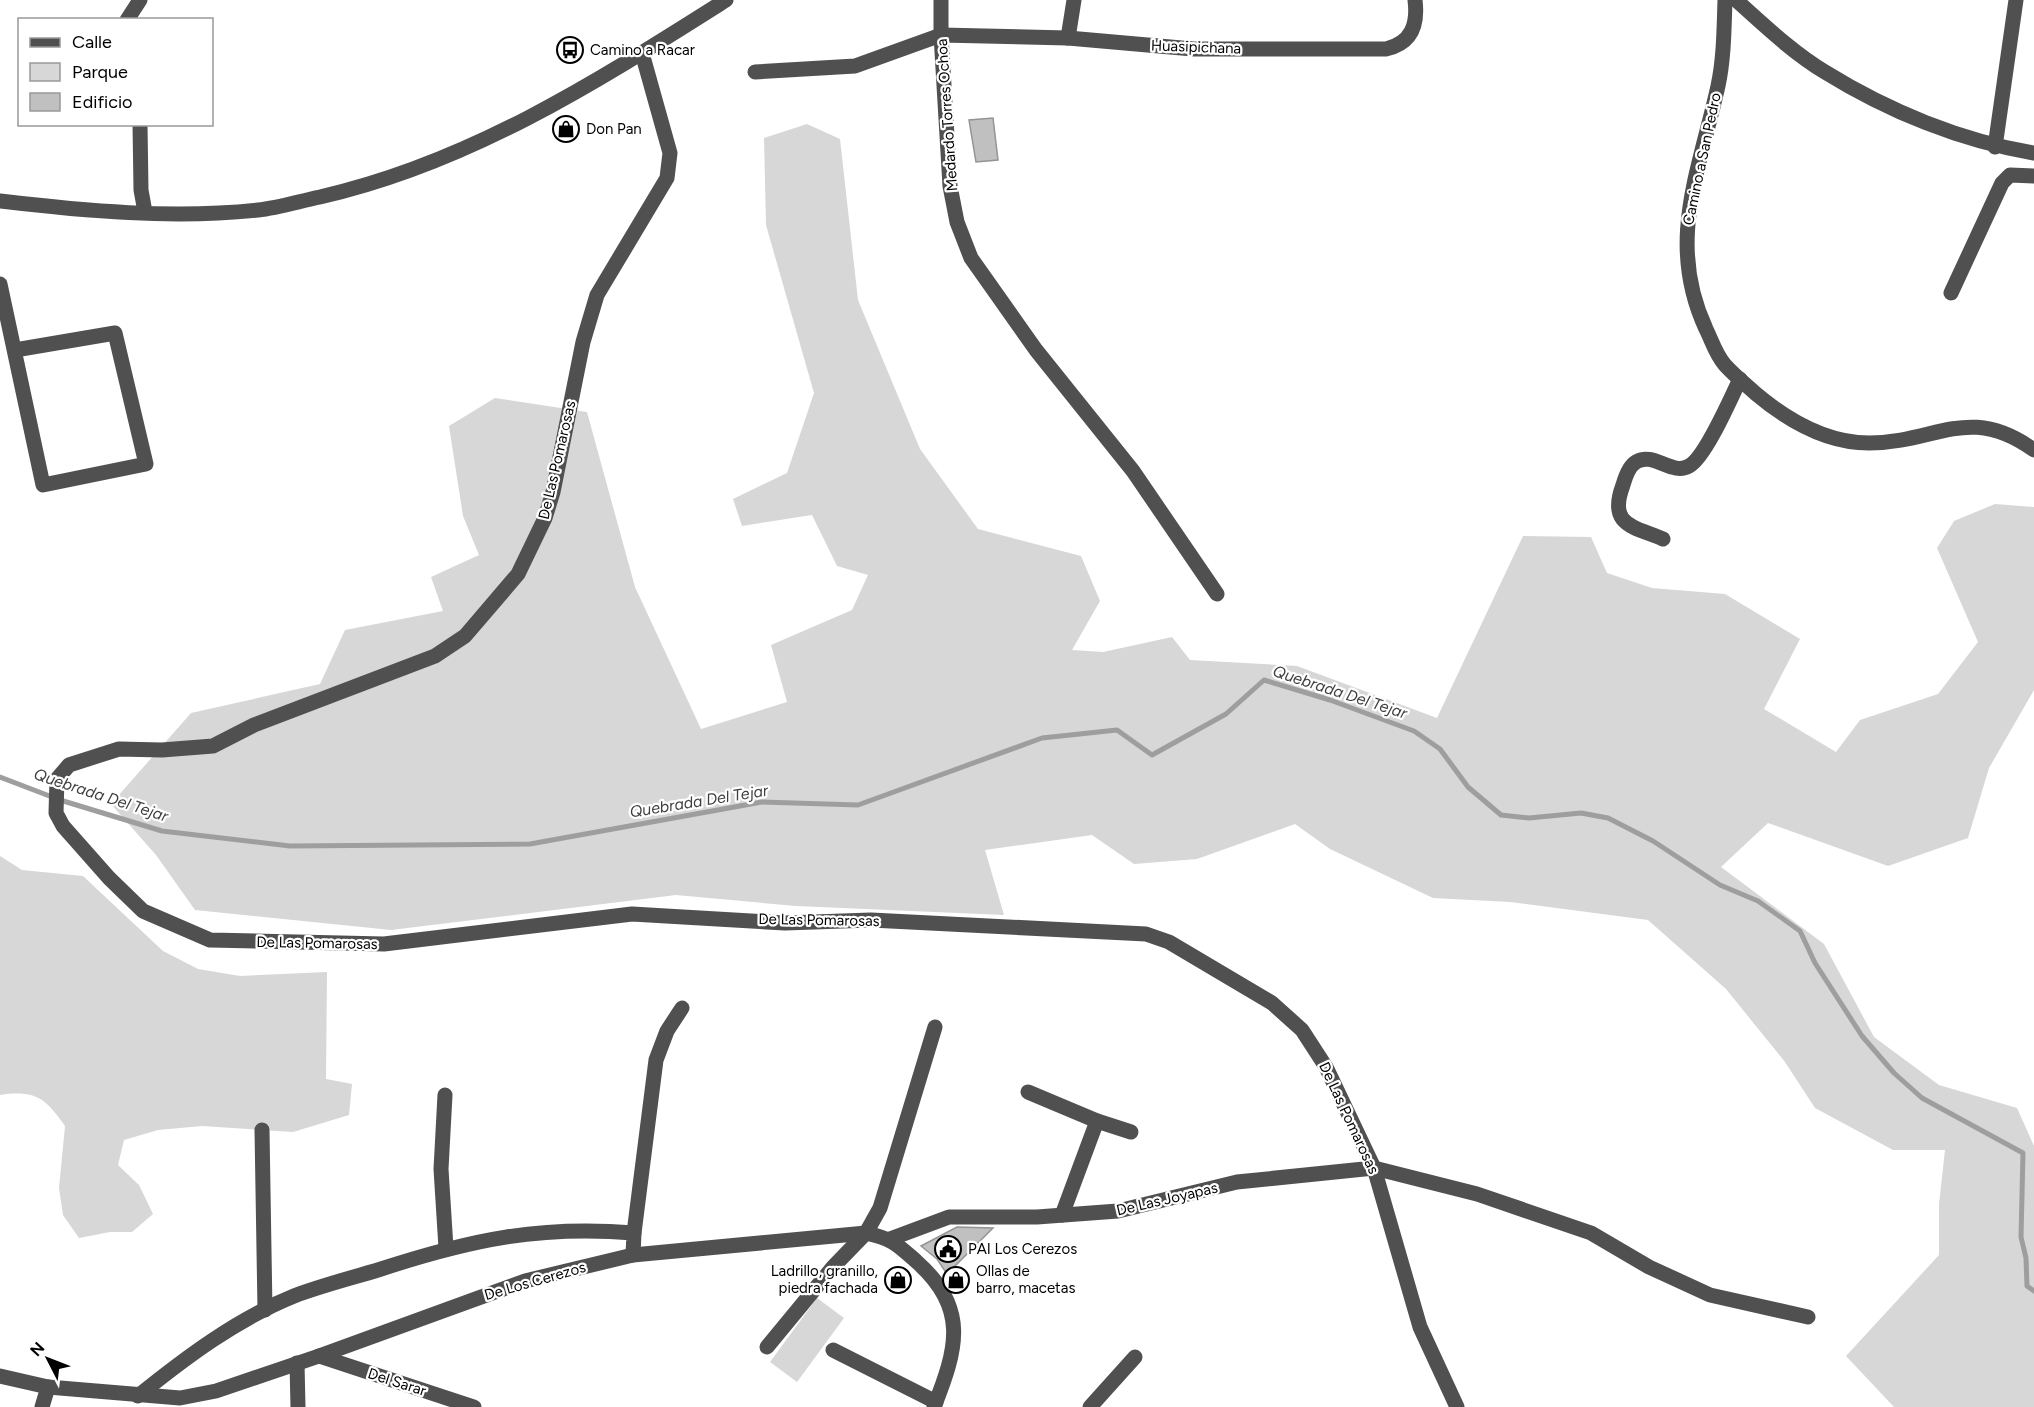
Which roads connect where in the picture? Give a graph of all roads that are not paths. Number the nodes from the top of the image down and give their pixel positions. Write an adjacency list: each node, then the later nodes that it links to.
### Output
1 (140, 0): 9 (street)
2 (726, 0): 12 (street)
3 (942, 0): 10 (street, Medardo Torres Ochoa)
4 (1074, 0): 11 (street)
5 (1415, 0): 11 (street, Huasipichana)
6 (1725, 0): 23 (street, Camino a San Pedro)
7 (1736, 0): 15 (street)
8 (2016, 0): 15 (street)
9 (128, 18)
10 (941, 35): 11 (street, Huasipichana); 13 (street); 26 (street, Medardo Torres Ochoa)
11 (1068, 38)
12 (642, 53): 19 (street); 34 (street, De Las Pomarosas)
13 (755, 72)
14 (140, 126): 19 (street)
15 (1995, 147): 16 (street)
16 (2034, 153)
17 (2034, 176): 21 (street)
18 (0, 201): 19 (street)
19 (145, 212)
20 (0, 284): 22 (street)
21 (1951, 293)
22 (15, 350): 22 (street)
23 (1740, 380): 24 (street, Camino a San Pedro); 25 (street)
24 (2034, 450)
25 (1663, 539)
26 (1217, 594)
27 (682, 1008): 36 (street)
28 (935, 1027): 37 (street)
29 (1028, 1092): 31 (street)
30 (445, 1095): 39 (street)
31 (1097, 1121): 33 (street); 35 (street)
32 (262, 1130): 41 (street)
33 (1131, 1132)
34 (1374, 1168): 35 (street, De Las Joyapas); 42 (street); 56 (street, De Las Pomarosas)
35 (1062, 1215): 38 (street, De Las Joyapas)
36 (634, 1233): 39 (street); 40 (street)
37 (866, 1233): 38 (street, De Los Cerezos); 40 (street, De Los Cerezos); 43 (street)
38 (890, 1239): 51 (street, De Los Cerezos)
39 (446, 1248): 41 (street)
40 (633, 1255): 45 (street, De Los Cerezos)
41 (265, 1310): 50 (street)
42 (1808, 1317)
43 (767, 1347)
44 (834, 1350): 51 (street)
45 (319, 1356): 47 (street, De Los Cerezos); 54 (street, Del Sarar)
46 (1135, 1357): 55 (street)
47 (297, 1364): 50 (street, De Los Cerezos); 53 (street)
48 (0, 1376): 49 (street, De Los Cerezos)
49 (48, 1387): 50 (street, De Los Cerezos); 52 (street)
50 (138, 1396)
51 (935, 1404)
52 (42, 1407)
53 (298, 1407)
54 (474, 1407)
55 (1090, 1407)
56 (1457, 1407)

